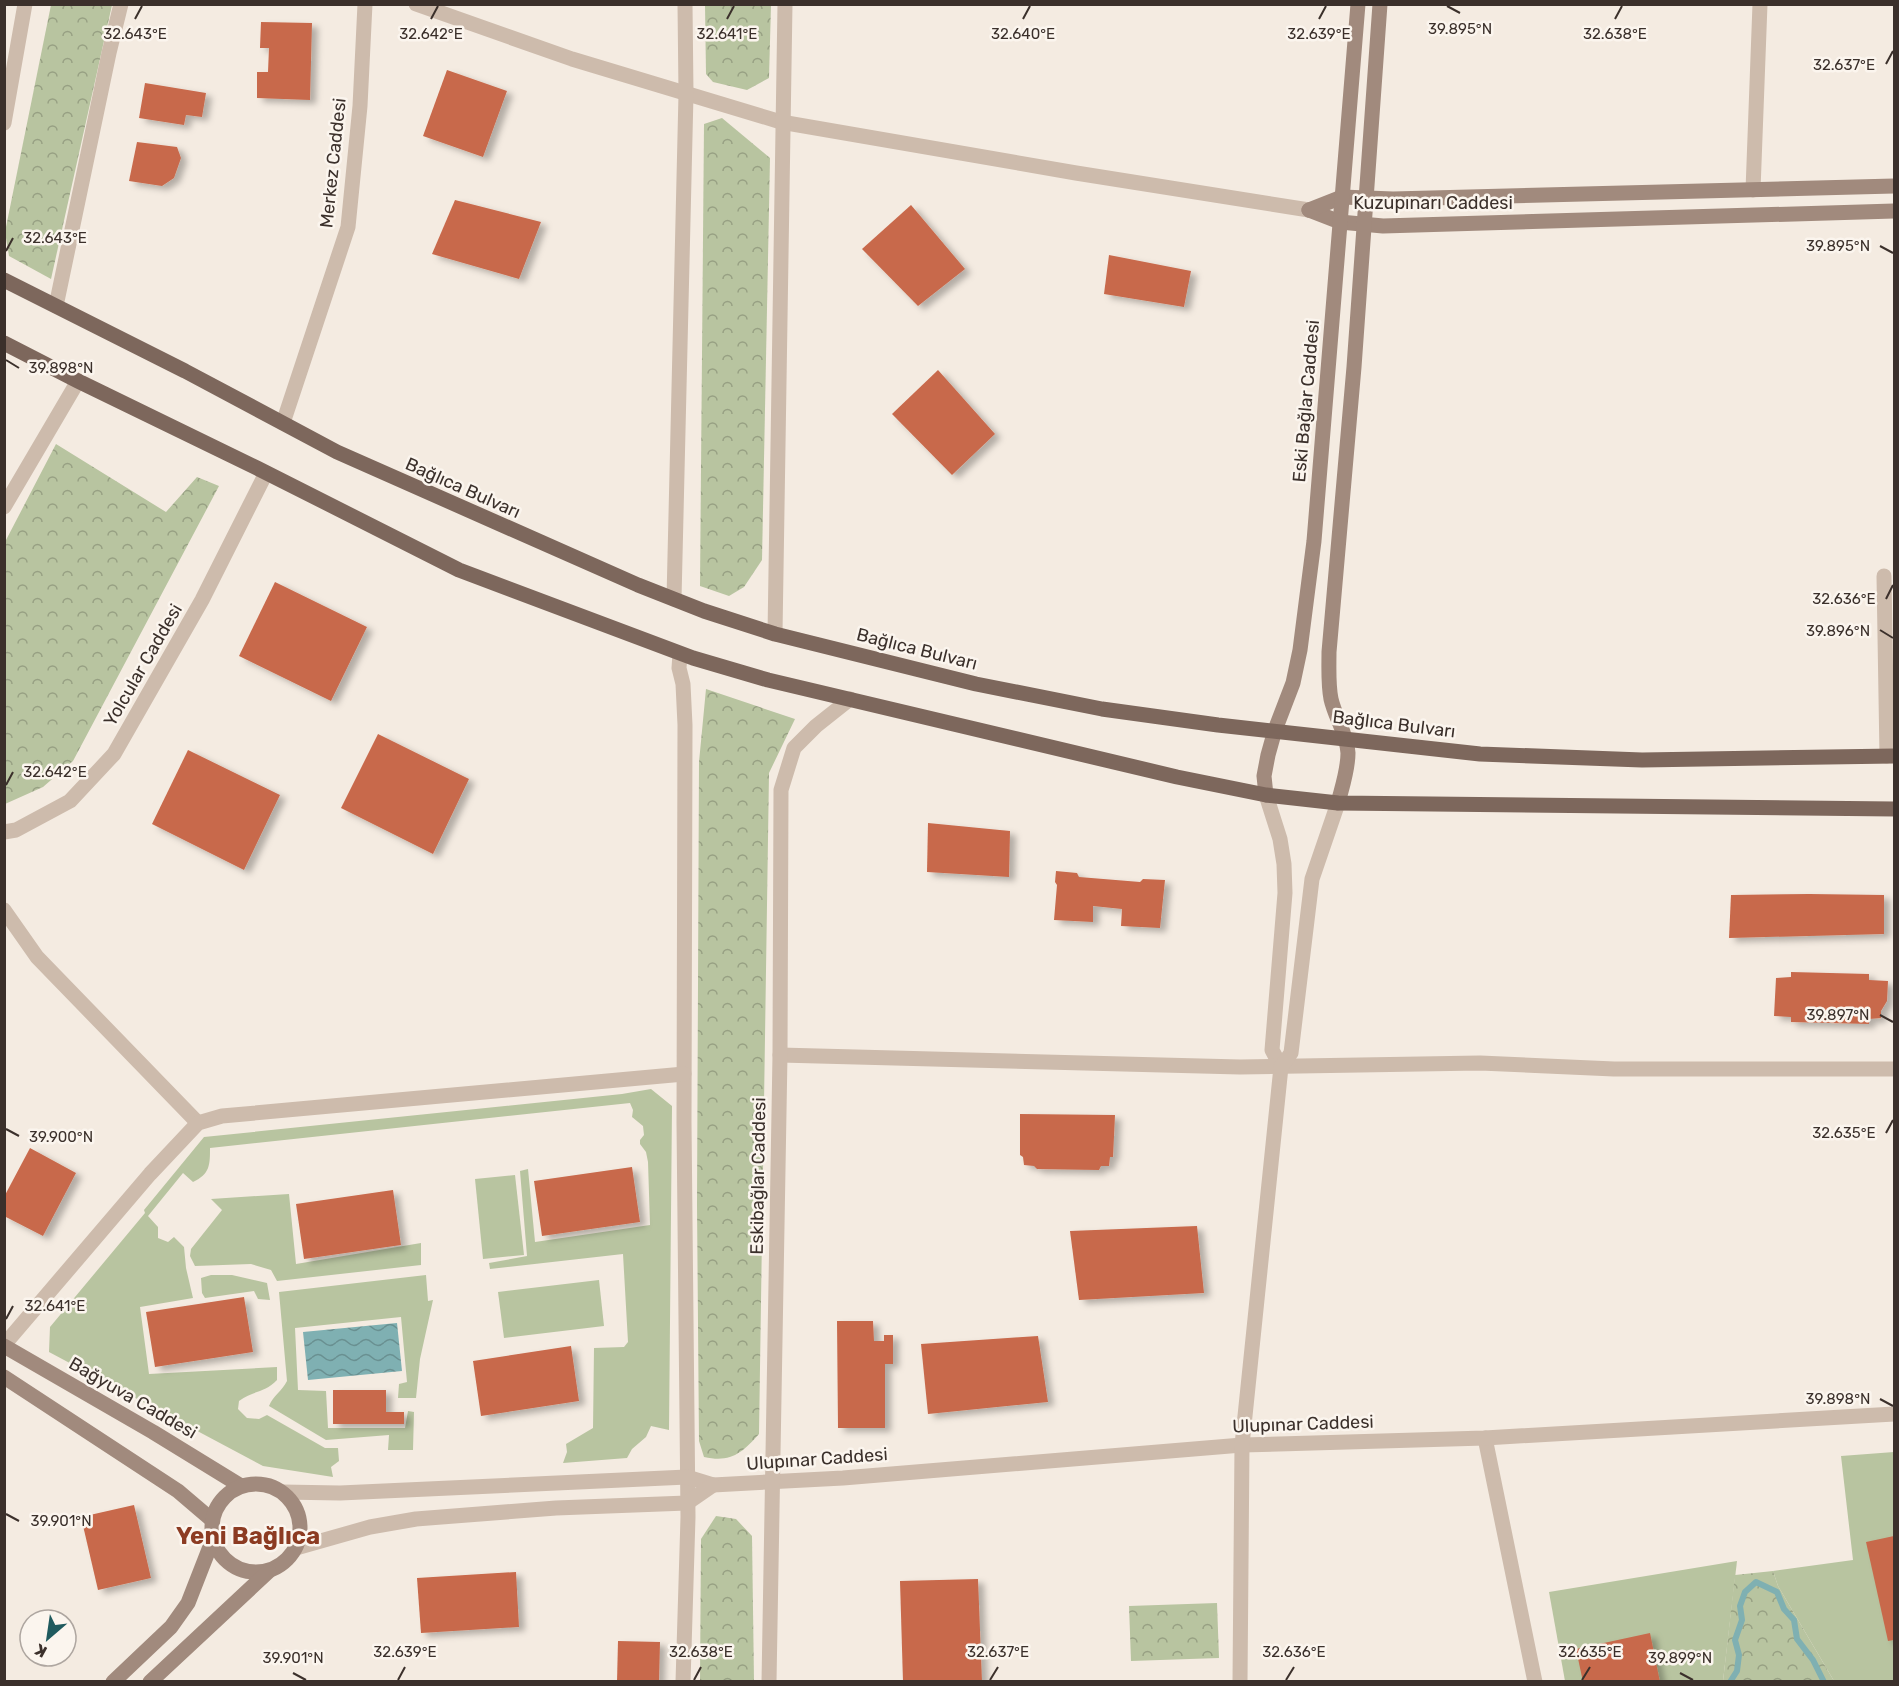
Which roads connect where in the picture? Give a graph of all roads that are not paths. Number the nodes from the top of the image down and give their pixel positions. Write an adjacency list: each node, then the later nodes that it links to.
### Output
1 (25, 4): 12 (street)
2 (121, 4): 22 (street)
3 (365, 4): 25 (street, Merkez Caddesi)
4 (416, 4): 10 (street)
5 (685, 4): 10 (street)
6 (785, 4): 11 (street)
7 (1358, 4): 15 (street, Eski Bağlar Caddesi)
8 (1380, 4): 16 (street)
9 (1760, 4): 14 (street)
10 (686, 94): 11 (street); 29 (street)
11 (781, 122): 17 (street); 30 (street)
12 (4, 123)
13 (1894, 186): 14 (street, Kuzupınarı Caddesi)
14 (1753, 190): 16 (street, Kuzupınarı Caddesi)
15 (1342, 197): 16 (street, Kuzupınarı Caddesi); 17 (street, Kuzupınarı Caddesi); 19 (street, Eski Bağlar Caddesi)
16 (1365, 199): 20 (street)
17 (1309, 210): 19 (street, Kuzupınarı Caddesi)
18 (1894, 211): 20 (street, Kuzupınarı Caddesi)
19 (1340, 222): 20 (street, Kuzupınarı Caddesi); 33 (street, Eski Bağlar Caddesi)
20 (1364, 225): 34 (street)
21 (4, 280): 22 (main road, Bağlıca Bulvarı)
22 (56, 306): 25 (main road, Bağlıca Bulvarı)
23 (4, 342): 24 (main road)
24 (78, 381): 26 (main road); 27 (street)
25 (283, 423): 29 (main road, Bağlıca Bulvarı)
26 (266, 473): 31 (main road); 39 (street, Yolcular Caddesi)
27 (4, 507)
28 (1884, 576): 35 (street)
29 (675, 599): 30 (main road, Bağlıca Bulvarı)
30 (775, 634): 33 (main road, Bağlıca Bulvarı)
31 (680, 654): 32 (main road); 44 (street)
32 (850, 699): 36 (main road); 41 (street, Eskibağlar Caddesi)
33 (1275, 730): 34 (main road, Bağlıca Bulvarı); 36 (street, Eski Bağlar Caddesi)
34 (1345, 738): 35 (main road, Bağlıca Bulvarı); 37 (street)
35 (1891, 756)
36 (1266, 795): 37 (main road); 42 (street)
37 (1338, 803): 38 (main road); 42 (street)
38 (1894, 809)
39 (4, 832)
40 (4, 910): 45 (street)
41 (780, 1055): 42 (street); 52 (street, Eskibağlar Caddesi)
42 (1281, 1067): 43 (street); 50 (street)
43 (1894, 1069)
44 (684, 1074): 45 (street); 51 (street)
45 (198, 1123): 46 (street)
46 (4, 1345): 54 (street, Bağyuva Caddesi)
47 (4, 1377): 57 (street)
48 (1894, 1414): 49 (street, Ulupınar Caddesi)
49 (1485, 1438): 50 (street, Ulupınar Caddesi); 66 (street)
50 (1242, 1445): 52 (street, Ulupınar Caddesi); 65 (street)
51 (687, 1477): 53 (street, Ulupınar Caddesi); 55 (street, Ulupınar Caddesi); 56 (street)
52 (773, 1482): 53 (street, Ulupınar Caddesi); 64 (street, Eskibağlar Caddesi)
53 (713, 1485): 56 (street)
54 (241, 1486): 55 (street); 57 (street)
55 (282, 1492): 59 (street)
56 (687, 1503): 59 (street); 63 (street)
57 (212, 1520): 58 (street)
58 (213, 1539): 60 (street); 61 (street)
59 (296, 1548): 60 (street)
60 (269, 1571): 62 (street)
61 (113, 1682)
62 (150, 1682)
63 (683, 1682)
64 (769, 1682)
65 (1240, 1682)
66 (1535, 1682)

